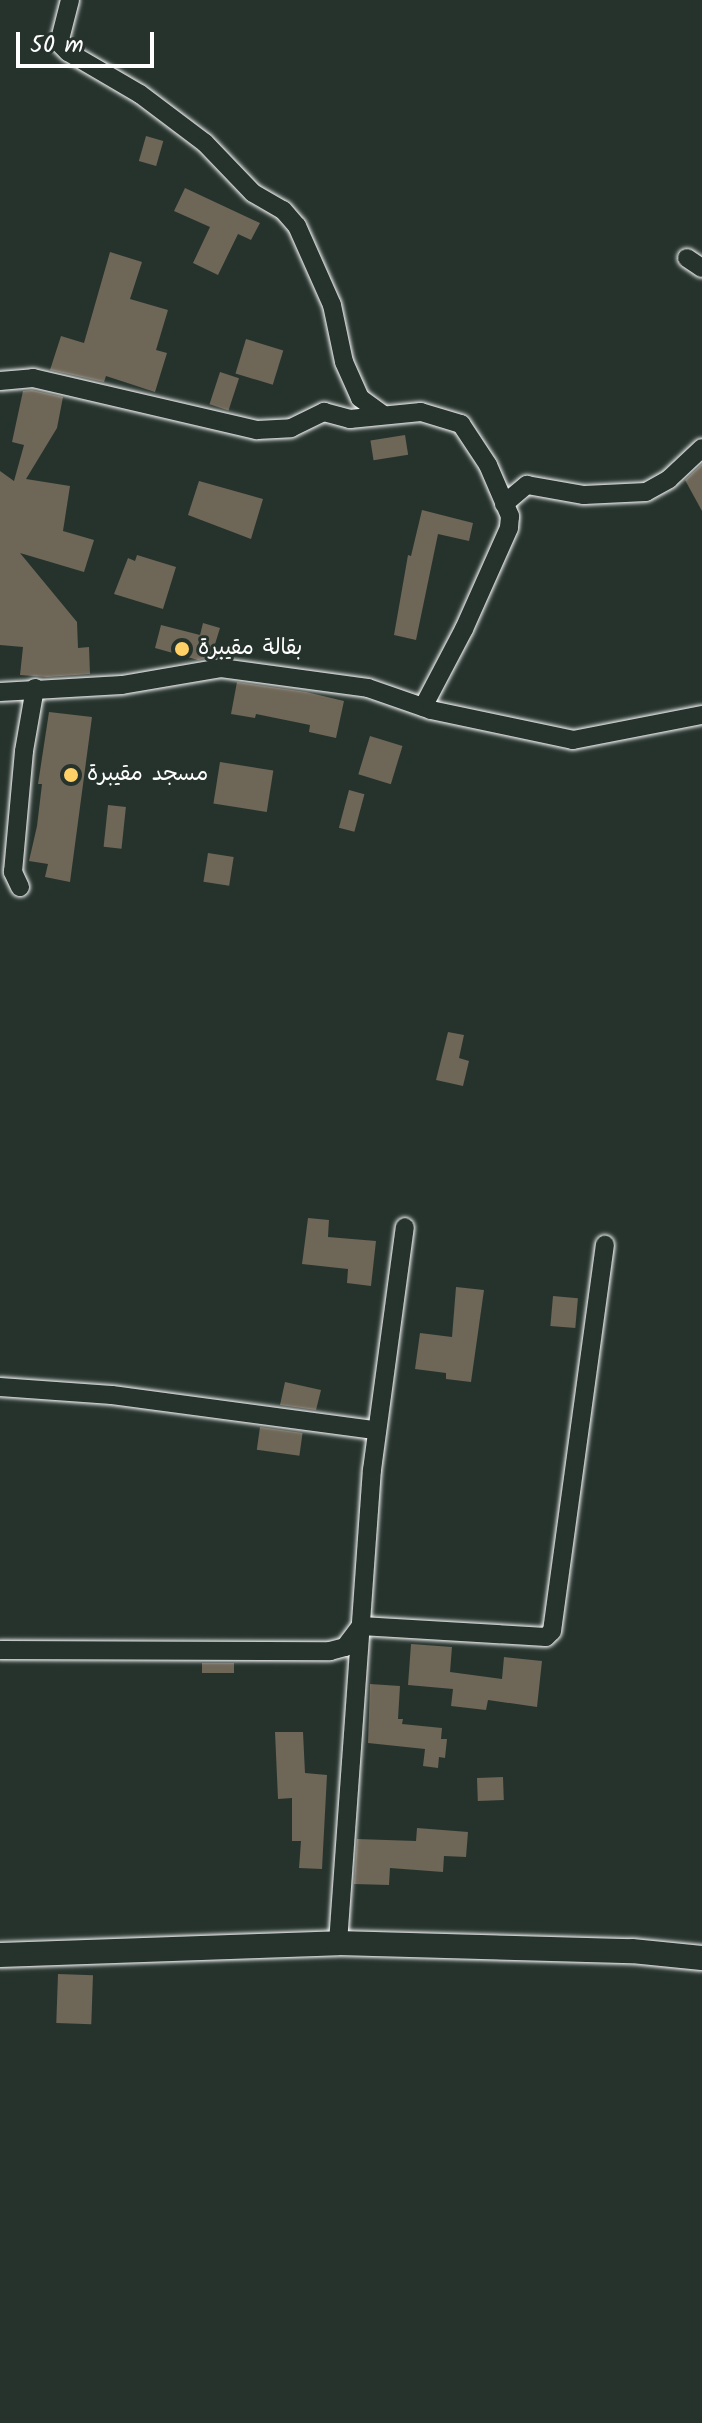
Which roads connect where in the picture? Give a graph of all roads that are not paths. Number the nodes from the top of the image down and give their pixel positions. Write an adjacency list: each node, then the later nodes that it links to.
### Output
1 (70, 0): 3 (street)
2 (0, 381): 3 (street)
3 (383, 415): 5 (street)
4 (702, 448): 5 (street)
5 (504, 504): 8 (street)
6 (35, 688): 7 (street); 8 (street); 10 (street)
7 (0, 692)
8 (423, 707): 9 (street)
9 (702, 715)
10 (20, 887)
11 (405, 1227): 14 (street)
12 (605, 1245): 15 (street)
13 (0, 1387): 14 (street)
14 (375, 1430): 15 (street)
15 (361, 1626): 16 (street); 17 (street)
16 (0, 1650)
17 (338, 1943): 18 (street); 19 (street)
18 (0, 1955)
19 (702, 1958)

